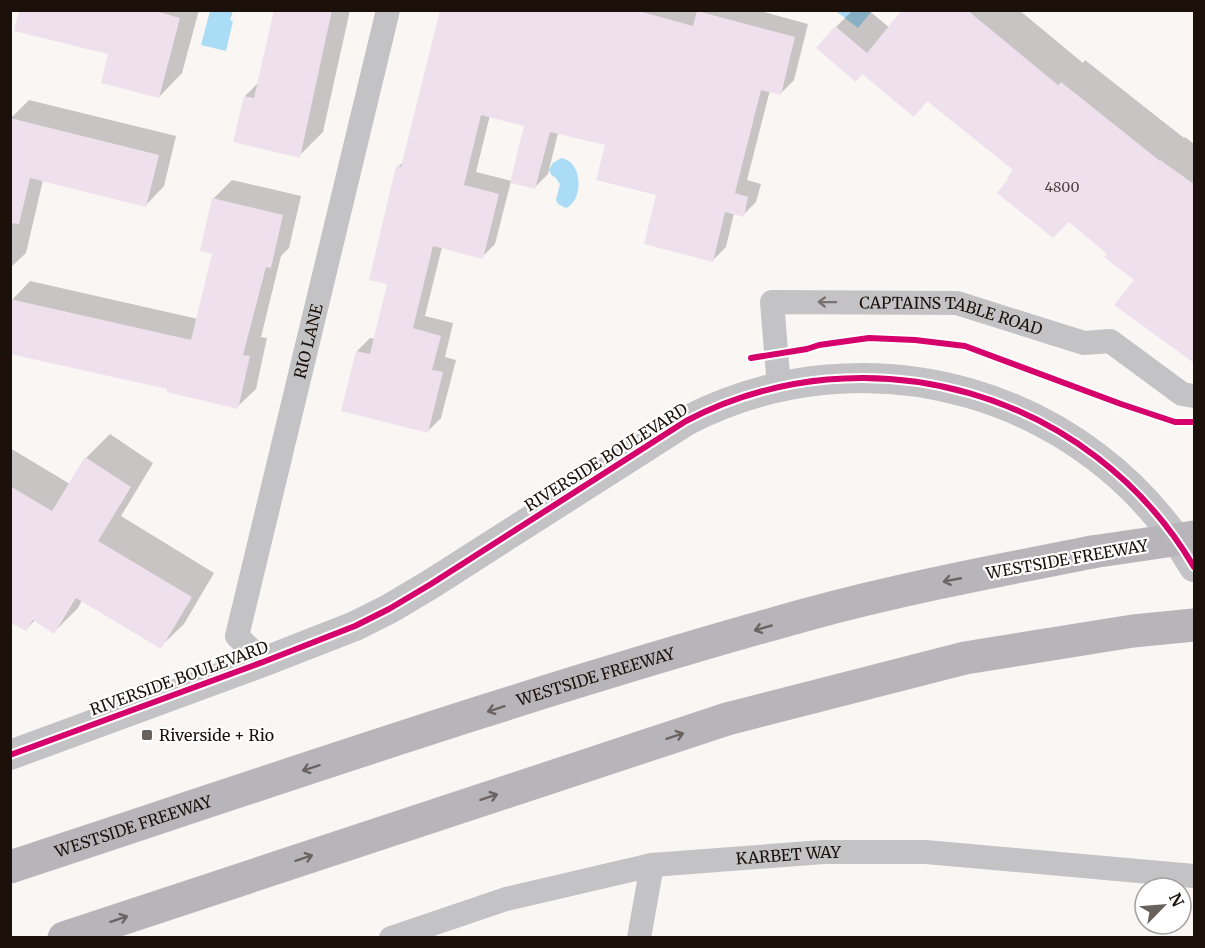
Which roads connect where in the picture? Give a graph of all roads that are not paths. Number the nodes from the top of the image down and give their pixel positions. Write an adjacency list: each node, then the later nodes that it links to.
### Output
1 (388, 10): 7 (street, RIO LANE)
2 (779, 387): 3 (street, CAPTAINS TABLE ROAD, one-way to 2); 5 (street, RIVERSIDE BOULEVARD); 7 (street, RIVERSIDE BOULEVARD)
3 (1194, 396)
4 (1194, 537): 10 (highway, WESTSIDE FREEWAY, one-way to 10, bridge)
5 (1194, 567)
6 (1194, 625): 12 (highway, one-way to 6)
7 (263, 662): 8 (street, RIVERSIDE BOULEVARD)
8 (10, 755)
9 (652, 865): 11 (street, KARBET WAY); 13 (street, KARBET WAY); 14 (street)
10 (10, 867)
11 (1194, 876)
12 (64, 938)
13 (391, 938)
14 (639, 938)

